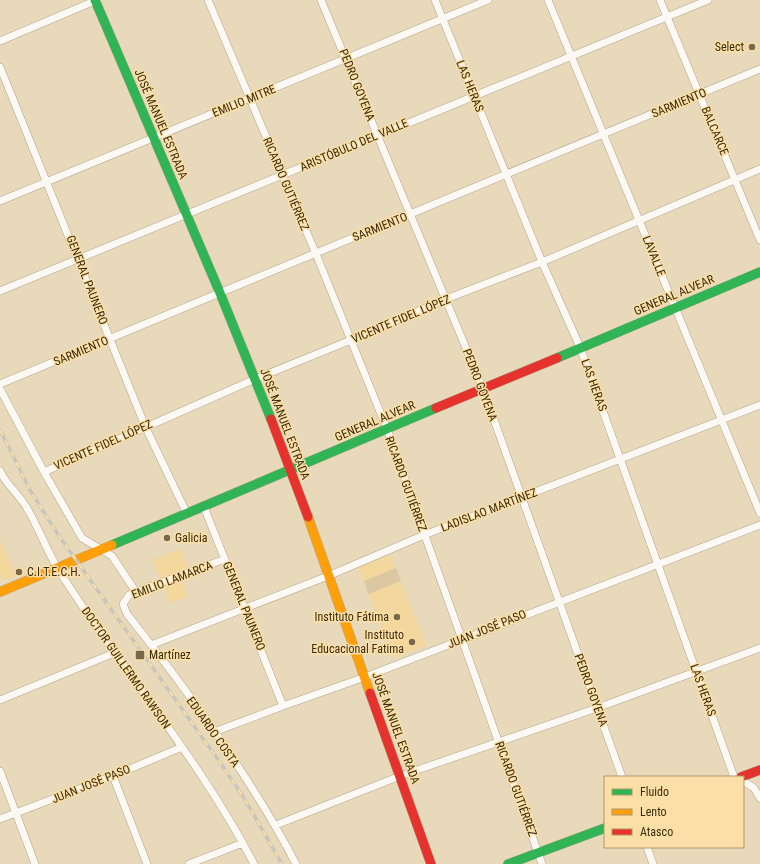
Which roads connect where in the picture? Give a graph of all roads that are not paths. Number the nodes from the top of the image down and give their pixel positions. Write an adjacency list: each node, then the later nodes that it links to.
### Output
1 (96, 0): 11 (street); 21 (street, JOSÉ MANUEL ESTRADA)
2 (208, 0): 18 (street, RICARDO GUTIÉRREZ)
3 (321, 0): 13 (street, PEDRO GOYENA)
4 (435, 0): 10 (street, LAS HERAS)
5 (488, 0): 10 (street, EMILIO MITRE)
6 (548, 0): 12 (street, LAVALLE)
7 (660, 0): 9 (street, BALCARCE)
8 (708, 0): 9 (street, ARISTÓBULO DEL VALLE)
9 (667, 16): 12 (street, ARISTÓBULO DEL VALLE); 16 (street, BALCARCE)
10 (443, 19): 13 (street, EMILIO MITRE); 17 (street, LAS HERAS)
11 (0, 41)
12 (570, 57): 17 (street, ARISTÓBULO DEL VALLE); 20 (street, LAVALLE)
13 (346, 58): 18 (street, EMILIO MITRE); 19 (street, PEDRO GOYENA)
14 (0, 67): 26 (street, GENERAL PAUNERO)
15 (760, 70): 16 (street, SARMIENTO)
16 (699, 95): 20 (street, SARMIENTO); 25 (street, BALCARCE)
17 (474, 96): 19 (street, ARISTÓBULO DEL VALLE); 23 (street, LAS HERAS)
18 (250, 99): 21 (street, EMILIO MITRE); 24 (street, RICARDO GUTIÉRREZ)
19 (378, 135): 24 (street, ARISTÓBULO DEL VALLE); 29 (street, PEDRO GOYENA)
20 (603, 135): 23 (street, SARMIENTO); 30 (street, LAVALLE)
21 (154, 138): 26 (street, EMILIO MITRE); 28 (street, JOSÉ MANUEL ESTRADA)
22 (760, 169): 25 (street, VICENTE FIDEL LÓPEZ)
23 (507, 174): 29 (street, SARMIENTO); 34 (street, LAS HERAS)
24 (282, 176): 28 (street, ARISTÓBULO DEL VALLE); 32 (street, RICARDO GUTIÉRREZ)
25 (735, 179): 30 (street, VICENTE FIDEL LÓPEZ); 31 (street, BALCARCE)
26 (48, 182): 27 (street, EMILIO MITRE); 33 (street, GENERAL PAUNERO)
27 (0, 202)
28 (187, 215): 33 (street, ARISTÓBULO DEL VALLE); 37 (street, JOSÉ MANUEL ESTRADA)
29 (410, 215): 32 (street, SARMIENTO); 38 (street, PEDRO GOYENA)
30 (639, 221): 34 (street, VICENTE FIDEL LÓPEZ); 39 (street, LAVALLE)
31 (760, 240)
32 (316, 254): 37 (street, SARMIENTO); 41 (street, RICARDO GUTIÉRREZ)
33 (79, 260): 36 (street, ARISTÓBULO DEL VALLE); 40 (street, GENERAL PAUNERO)
34 (542, 262): 38 (street, VICENTE FIDEL LÓPEZ); 42 (street, LAS HERAS)
35 (760, 272): 39 (street, GENERAL ALVEAR)
36 (0, 291)
37 (220, 293): 40 (street, SARMIENTO); 43 (street, JOSÉ MANUEL ESTRADA)
38 (446, 299): 41 (street, VICENTE FIDEL LÓPEZ); 46 (street, PEDRO GOYENA)
39 (675, 307): 42 (street, GENERAL ALVEAR); 48 (street, LAVALLE)
40 (109, 339): 44 (street, SARMIENTO); 49 (street, GENERAL PAUNERO)
41 (351, 340): 43 (street, VICENTE FIDEL LÓPEZ); 50 (street, RICARDO GUTIÉRREZ)
42 (580, 347): 46 (street, GENERAL ALVEAR); 51 (street, LAS HERAS)
43 (255, 379): 49 (street, VICENTE FIDEL LÓPEZ); 52 (street, JOSÉ MANUEL ESTRADA)
44 (0, 384)
45 (0, 389): 54 (street)
46 (483, 389): 50 (street, GENERAL ALVEAR); 56 (street, PEDRO GOYENA)
47 (760, 405): 48 (street, LADISLAO MARTÍNEZ)
48 (722, 420): 51 (street, LADISLAO MARTÍNEZ); 58 (street, LAVALLE)
49 (146, 426): 54 (street, VICENTE FIDEL LÓPEZ); 59 (street, GENERAL PAUNERO)
50 (387, 429): 52 (street, GENERAL ALVEAR); 61 (street, RICARDO GUTIÉRREZ)
51 (622, 460): 56 (street, LADISLAO MARTÍNEZ); 64 (street, LAS HERAS)
52 (291, 470): 57 (street, GENERAL ALVEAR); 66 (street, JOSÉ MANUEL ESTRADA)
53 (0, 471): 55 (street, DOCTOR GUILLERMO RAWSON)
54 (44, 472): 62 (street)
55 (3, 484): 65 (street, DOCTOR GUILLERMO RAWSON)
56 (522, 497): 61 (street, LADISLAO MARTÍNEZ); 69 (street, PEDRO GOYENA)
57 (204, 507): 59 (street, GENERAL ALVEAR); 63 (street, GENERAL PAUNERO)
58 (760, 513)
59 (187, 514): 62 (street, GENERAL ALVEAR)
60 (760, 525): 64 (street, JUAN JOSÉ PASO)
61 (424, 535): 66 (street, LADISLAO MARTÍNEZ); 72 (street, RICARDO GUTIÉRREZ)
62 (102, 549): 65 (street, GENERAL ALVEAR); 68 (street)
63 (225, 559): 68 (street, EMILIO LAMARCA); 71 (street, GENERAL PAUNERO)
64 (658, 564): 69 (street, JUAN JOSÉ PASO); 76 (street, LAS HERAS)
65 (57, 567): 67 (street, GENERAL ALVEAR); 75 (street, DOCTOR GUILLERMO RAWSON)
66 (328, 576): 71 (street, LADISLAO MARTÍNEZ); 77 (street, JOSÉ MANUEL ESTRADA)
67 (0, 592)
68 (136, 592): 70 (street, EMILIO LAMARCA)
69 (559, 601): 72 (street, JUAN JOSÉ PASO); 80 (street, PEDRO GOYENA)
70 (123, 604): 73 (street, EDUARDO COSTA)
71 (245, 608): 73 (street, LADISLAO MARTÍNEZ); 79 (street, GENERAL PAUNERO)
72 (463, 639): 77 (street, JUAN JOSÉ PASO); 82 (street, RICARDO GUTIÉRREZ)
73 (152, 645): 81 (street, EDUARDO COSTA)
74 (760, 648): 76 (street)
75 (114, 653): 78 (street); 83 (street, DOCTOR GUILLERMO RAWSON)
76 (696, 672): 80 (street); 89 (street, LAS HERAS)
77 (365, 677): 79 (street, JUAN JOSÉ PASO); 87 (street, JOSÉ MANUEL ESTRADA)
78 (0, 700)
79 (283, 706): 81 (street, JUAN JOSÉ PASO)
80 (597, 708): 82 (street); 88 (street, PEDRO GOYENA)
81 (214, 732): 95 (street, EDUARDO COSTA)
82 (499, 743): 87 (street); 99 (street, RICARDO GUTIÉRREZ)
83 (182, 747): 86 (street, JUAN JOSÉ PASO); 97 (street, DOCTOR GUILLERMO RAWSON)
84 (760, 770): 90 (street)
85 (0, 771): 93 (street)
86 (113, 776): 93 (street, JUAN JOSÉ PASO); 101 (street)
87 (400, 776): 95 (street); 105 (street, JOSÉ MANUEL ESTRADA)
88 (622, 776)
89 (734, 776)
90 (744, 776)
91 (744, 782): 92 (street)
92 (760, 798)
93 (16, 814): 94 (street, JUAN JOSÉ PASO); 100 (street)
94 (0, 819)
95 (276, 825): 104 (street, EDUARDO COSTA)
96 (604, 828): 99 (street)
97 (243, 843): 102 (street); 103 (street, DOCTOR GUILLERMO RAWSON)
98 (647, 848): 108 (street)
99 (538, 853): 106 (street); 107 (street, RICARDO GUTIÉRREZ)
100 (35, 864)
101 (147, 864)
102 (189, 864)
103 (254, 864)
104 (296, 864)
105 (431, 864)
106 (508, 864)
107 (542, 864)
108 (653, 864)

